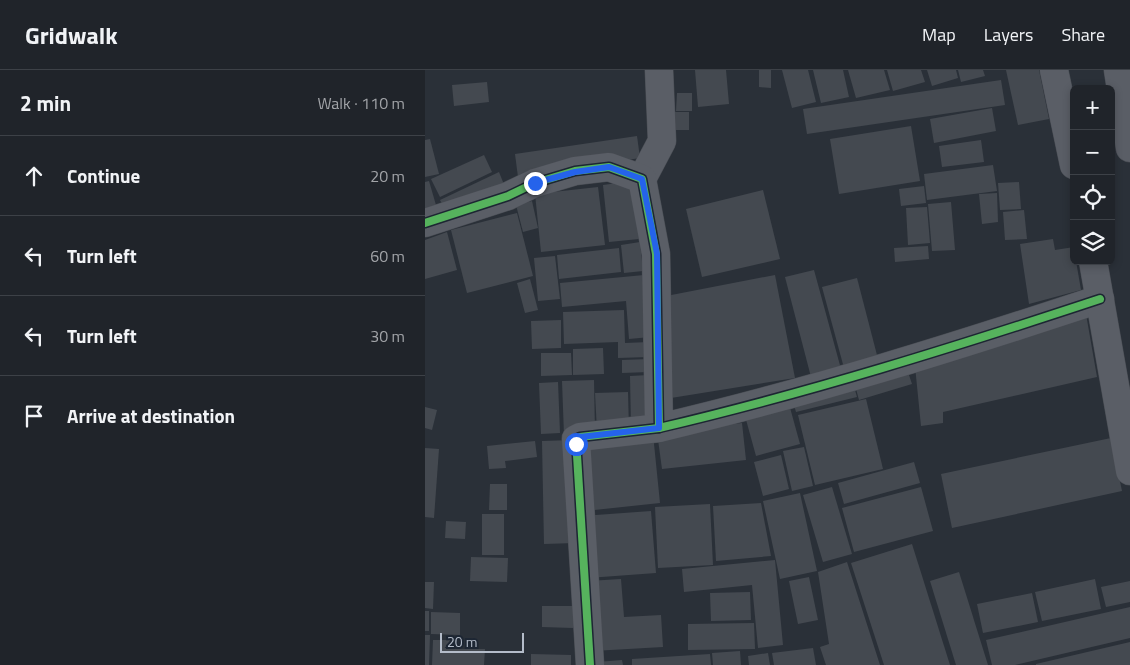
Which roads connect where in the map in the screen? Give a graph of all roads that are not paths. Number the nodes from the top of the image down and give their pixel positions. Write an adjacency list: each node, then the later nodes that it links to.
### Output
1 (659, 70): 6 (street)
2 (1054, 70): 4 (street)
3 (1118, 70): 5 (street)
4 (1070, 146)
5 (1130, 148)
6 (642, 179): 7 (street); 10 (street)
7 (425, 223)
8 (1094, 265): 9 (street)
9 (1100, 299): 10 (street); 11 (street)
10 (659, 428): 12 (street)
11 (1130, 471)
12 (590, 665)

